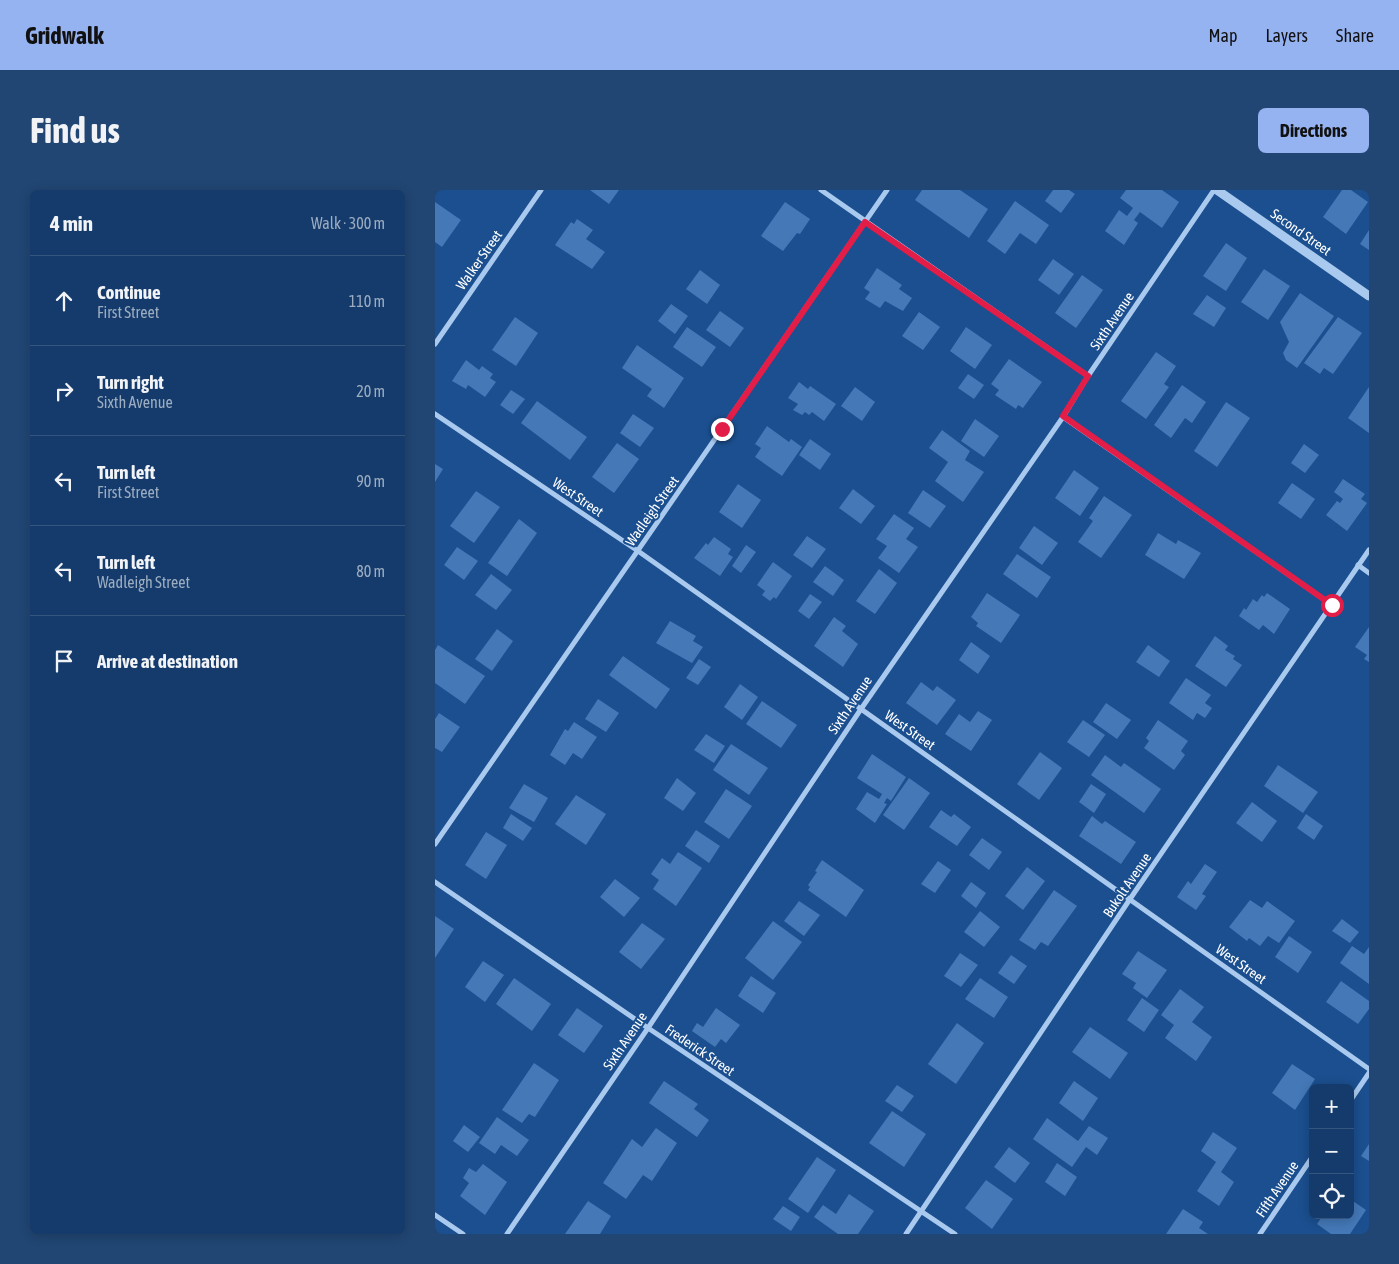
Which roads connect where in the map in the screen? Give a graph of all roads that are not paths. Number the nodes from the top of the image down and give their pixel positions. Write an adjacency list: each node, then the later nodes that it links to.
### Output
1 (541, 190): 7 (street, Walker Street)
2 (821, 190): 5 (street)
3 (887, 190): 5 (street, Wadleigh Street)
4 (1215, 190): 6 (street, Second Street); 8 (street, Sixth Avenue)
5 (865, 222): 8 (street); 12 (street, Wadleigh Street)
6 (1369, 296)
7 (435, 344)
8 (1088, 376): 10 (street, Sixth Avenue)
9 (435, 414): 12 (street, West Street)
10 (1063, 416): 15 (street); 16 (street, Sixth Avenue)
11 (1369, 550): 13 (street, Bukolt Avenue)
12 (638, 551): 16 (street, West Street); 17 (street, Wadleigh Street)
13 (1358, 565): 14 (street); 15 (street, Bukolt Avenue)
14 (1369, 573)
15 (1332, 605): 19 (street, Bukolt Avenue)
16 (861, 709): 19 (street, West Street); 20 (street, Sixth Avenue)
17 (435, 844)
18 (435, 882): 20 (street, Frederick Street)
19 (1130, 899): 21 (street, West Street); 25 (street, Bukolt Avenue)
20 (648, 1028): 25 (street, Frederick Street); 28 (street, Sixth Avenue)
21 (1369, 1069)
22 (1369, 1073): 23 (street)
23 (1354, 1095)
24 (1309, 1162): 31 (street, Fifth Avenue)
25 (922, 1211): 29 (street, Bukolt Avenue); 30 (street, Frederick Street)
26 (435, 1215): 27 (street)
27 (463, 1234)
28 (507, 1234)
29 (906, 1234)
30 (955, 1234)
31 (1260, 1234)

